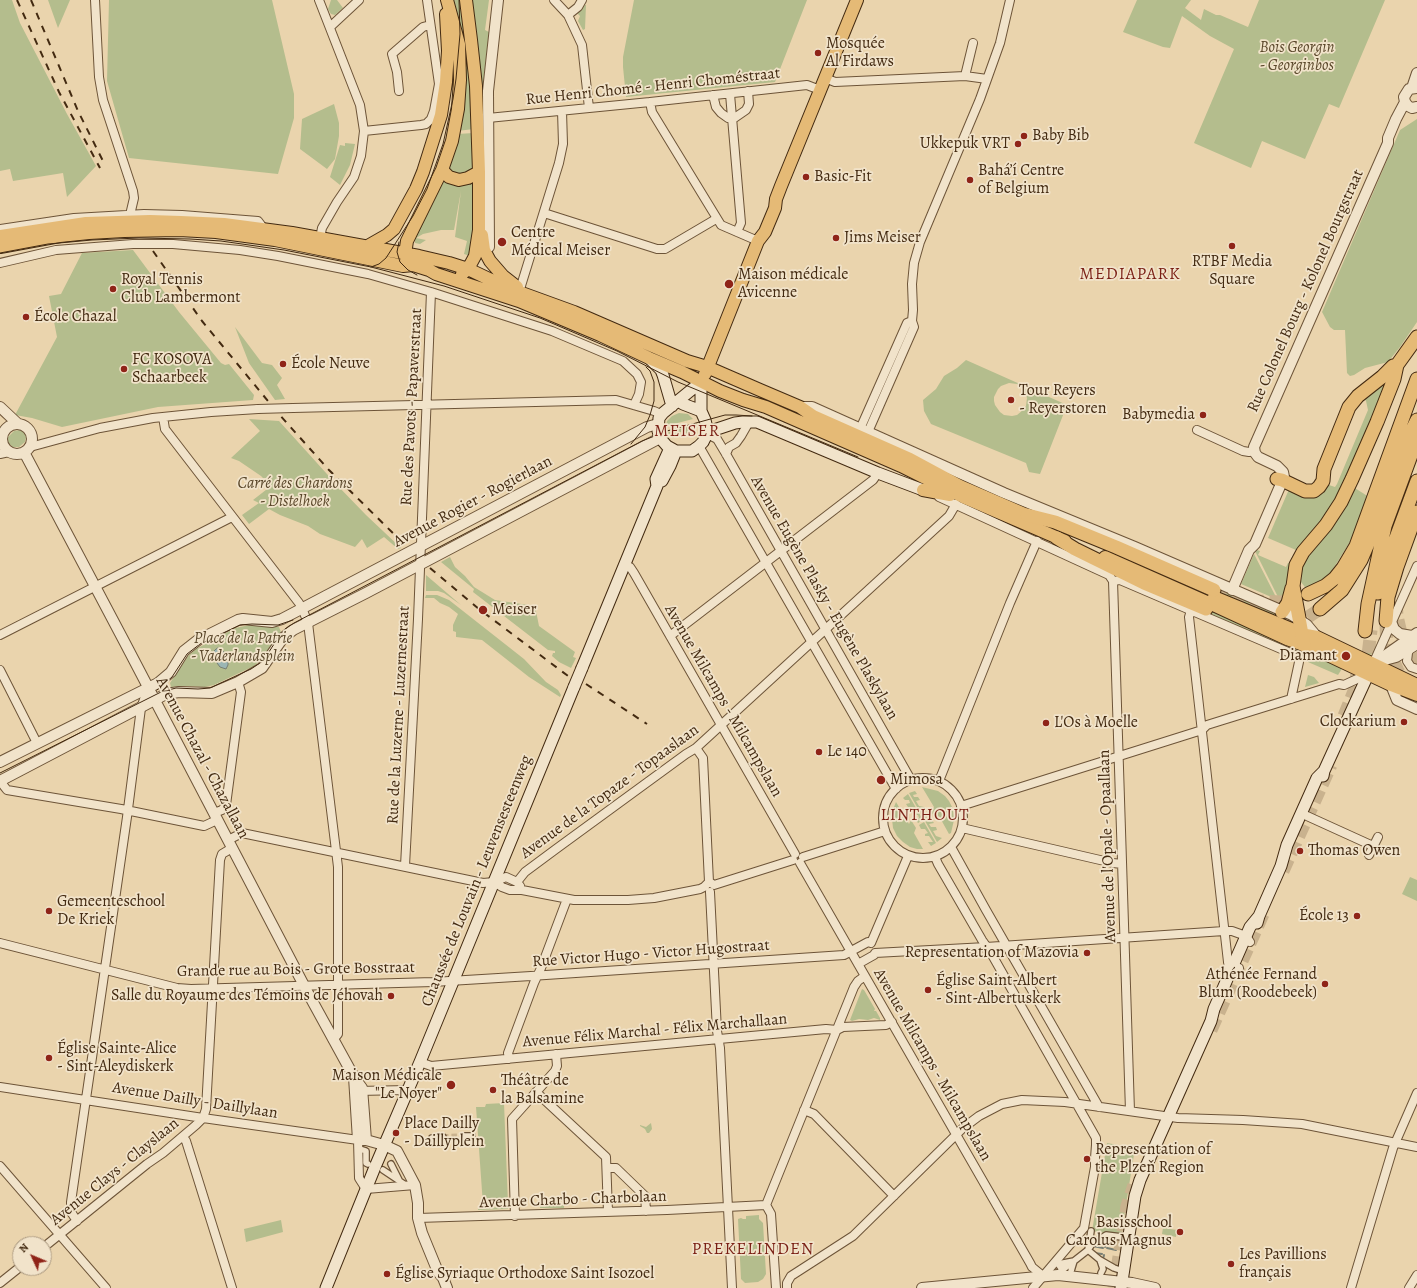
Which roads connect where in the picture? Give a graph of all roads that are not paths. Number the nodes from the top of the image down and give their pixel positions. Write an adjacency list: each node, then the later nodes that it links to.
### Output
1 (95, 0): 36 (street)
2 (319, 0): 14 (street)
3 (359, 0): 14 (street)
4 (427, 0): 13 (street)
5 (466, 0): 33 (main road)
6 (498, 0): 30 (street)
7 (554, 0): 12 (street)
8 (582, 0): 12 (street)
9 (857, 0): 18 (main road)
10 (1010, 0): 19 (street)
11 (447, 2): 34 (main road); 46 (main road)
12 (568, 15): 28 (street)
13 (430, 25): 22 (street); 32 (street)
14 (330, 27): 32 (street)
15 (974, 43): 17 (street)
16 (1417, 73): 20 (street, Rue Colonel Bourg - Kolonel Bourgstraat)
17 (965, 76): 18 (street); 19 (street)
18 (825, 78): 21 (main road)
19 (987, 79): 73 (street)
20 (1414, 88): 27 (street, Rue Colonel Bourg - Kolonel Bourgstraat)
21 (820, 90): 23 (street, Rue Henri Chomé - Henri Choméstraat); 44 (main road)
22 (399, 91)
23 (748, 91): 24 (street, Rue Henri Chomé - Henri Choméstraat); 31 (street)
24 (730, 94): 25 (street, Rue Henri Chomé - Henri Choméstraat); 31 (street)
25 (713, 95): 26 (street, Rue Henri Chomé - Henri Choméstraat); 31 (street)
26 (650, 102): 28 (street, Rue Henri Chomé - Henri Choméstraat); 37 (street)
27 (1411, 105): 83 (street, Rue Colonel Bourg - Kolonel Bourgstraat)
28 (589, 108): 29 (street, Rue Henri Chomé - Henri Choméstraat)
29 (562, 111): 30 (street, Rue Henri Chomé - Henri Choméstraat); 35 (street)
30 (488, 118): 33 (street)
31 (734, 119): 41 (street)
32 (364, 131): 42 (street)
33 (483, 168): 34 (main road); 40 (main road); 48 (street)
34 (442, 170): 47 (main road)
35 (544, 213): 37 (street); 53 (street)
36 (130, 214): 38 (street); 39 (street)
37 (716, 219): 41 (street)
38 (0, 229)
39 (264, 229): 42 (main road); 43 (main road)
40 (479, 230): 48 (main road); 51 (main road)
41 (737, 232): 44 (street)
42 (321, 233): 46 (main road)
43 (0, 236)
44 (758, 241): 58 (main road)
45 (0, 247): 50 (main road)
46 (366, 247): 47 (main road)
47 (405, 254): 50 (main road); 51 (main road)
48 (490, 261): 53 (main road)
49 (0, 263): 54 (street)
50 (413, 266): 52 (main road)
51 (468, 269): 52 (main road); 53 (main road)
52 (429, 270): 56 (main road)
53 (521, 291): 58 (main road)
54 (432, 292): 62 (street, Rue des Pavots - Papaverstraat); 63 (street)
55 (1417, 337): 57 (highway)
56 (649, 358): 60 (main road); 61 (main road)
57 (1397, 365): 86 (highway); 103 (highway)
58 (707, 368): 60 (main road); 65 (main road)
59 (1417, 379): 107 (highway)
60 (701, 382): 61 (main road); 67 (main road); 89 (main road)
61 (675, 403): 67 (main road); 69 (main road)
62 (426, 405): 63 (street); 68 (street, bridge); 96 (street, Rue des Pavots - Papaverstraat)
63 (634, 405): 69 (street)
64 (0, 406): 71 (street, Avenue Chazal - Chazallaan)
65 (800, 407): 73 (street); 91 (main road)
66 (0, 410): 76 (street)
67 (701, 411): 75 (main road)
68 (162, 417): 81 (street); 92 (street)
69 (660, 419): 77 (main road); 96 (street, Avenue Rogier - Rogierlaan)
70 (1417, 420): 111 (highway)
71 (17, 423): 76 (street); 81 (street, Avenue Chazal - Chazallaan)
72 (747, 425): 75 (main road); 82 (street); 85 (main road)
73 (864, 430): 106 (street)
74 (1197, 430): 83 (street)
75 (707, 433): 79 (main road); 82 (street)
76 (2, 434): 84 (street)
77 (660, 438): 80 (main road); 99 (street, Avenue Rogier - Rogierlaan)
78 (1417, 439): 87 (highway)
79 (699, 446): 80 (main road); 98 (street, Avenue Eugène Plasky - Eugène Plaskylaan)
80 (673, 449): 100 (main road, Chaussée de Louvain - Leuvensesteenweg)
81 (27, 450): 84 (street); 104 (street, Avenue Chazal - Chazallaan)
82 (728, 451): 97 (street, Avenue Eugène Plasky - Eugène Plaskylaan)
83 (1254, 451): 86 (street)
84 (5, 453)
85 (878, 473): 88 (main road); 97 (street)
86 (1279, 476): 106 (street)
87 (1417, 481)
88 (923, 490): 89 (main road)
89 (960, 501): 94 (main road); 95 (street); 117 (street, Avenue de la Topaze - Topaaslaan)
90 (1417, 512): 116 (highway)
91 (1027, 515): 105 (highway); 121 (main road)
92 (232, 517): 104 (street); 109 (street)
93 (1417, 534): 108 (highway)
94 (1057, 538): 110 (highway); 121 (main road)
95 (1037, 541): 102 (street); 145 (street)
96 (420, 547): 99 (street, Rue des Pavots - Papaverstraat); 109 (street, Avenue Rogier - Rogierlaan)
97 (780, 552): 98 (street); 117 (street, Avenue Eugène Plasky - Eugène Plaskylaan)
98 (766, 563): 119 (street); 123 (street, Avenue Eugène Plasky - Eugène Plaskylaan)
99 (420, 564): 115 (street, Avenue Rogier - Rogierlaan); 164 (street, Rue de la Luzerne - Luzernestraat)
100 (624, 564): 119 (street, Avenue Milcamps - Milcampslaan); 166 (main road, Chaussée de Louvain - Leuvensesteenweg, bridge)
101 (1417, 566): 116 (street)
102 (1114, 579): 112 (street); 140 (street, Avenue de l'Opale - Opaallaan)
103 (1293, 586): 113 (highway); 114 (highway)
104 (95, 587): 118 (street); 130 (street, Avenue Chazal - Chazallaan)
105 (1214, 590)
106 (1232, 590): 113 (street)
107 (1308, 594)
108 (1396, 601)
109 (302, 608): 115 (street); 130 (street)
110 (1206, 609)
111 (1320, 609)
112 (1191, 610): 132 (street); 137 (street)
113 (1282, 612): 114 (street)
114 (1298, 619): 120 (street); 121 (highway)
115 (308, 623): 127 (street); 158 (street)
116 (1389, 623): 122 (street); 124 (street)
117 (826, 630): 123 (street, Avenue de la Topaze - Topaaslaan); 143 (street, Avenue Eugène Plasky - Eugène Plaskylaan)
118 (0, 635)
119 (670, 636): 136 (street, Avenue Milcamps - Milcampslaan)
120 (1317, 637): 121 (main road); 124 (main road)
121 (1303, 639): 124 (main road)
122 (1414, 640): 124 (street); 126 (street)
123 (811, 643): 136 (street, Avenue de la Topaze - Topaaslaan); 146 (street, Avenue Eugène Plasky - Eugène Plaskylaan)
124 (1370, 669): 128 (main road); 129 (main road); 132 (street); 142 (main road)
125 (0, 670): 138 (street)
126 (1417, 670)
127 (238, 682): 133 (street); 151 (street)
128 (1391, 685): 131 (main road); 135 (street)
129 (1417, 685)
130 (148, 688): 133 (street, Avenue Chazal - Chazallaan); 134 (street); 138 (street)
131 (1417, 695)
132 (1291, 699): 137 (street)
133 (154, 700): 134 (street); 151 (street, Avenue Chazal - Chazallaan)
134 (142, 708): 144 (street); 149 (street)
135 (1417, 709)
136 (721, 725): 139 (street, Avenue de la Topaze - Topaaslaan); 162 (street, Avenue Milcamps - Milcampslaan)
137 (1202, 730): 140 (street); 171 (street)
138 (37, 743): 141 (street)
139 (696, 748): 167 (street, Avenue de la Topaze - Topaaslaan); 168 (street)
140 (1118, 756): 148 (street); 163 (street, Avenue de l'Opale - Opaallaan)
141 (0, 762)
142 (1324, 771): 147 (main road); 150 (main road)
143 (911, 780): 145 (street); 146 (street)
144 (0, 781): 149 (street)
145 (938, 781): 148 (street)
146 (896, 789): 153 (street)
147 (1306, 802): 150 (main road); 165 (main road)
148 (961, 806): 152 (street)
149 (128, 810): 151 (street); 183 (street)
150 (1307, 816): 156 (street); 165 (main road)
151 (216, 817): 155 (street, Avenue Chazal - Chazallaan)
152 (962, 828): 157 (street); 163 (street)
153 (885, 831): 160 (street); 162 (street)
154 (1378, 837): 156 (street)
155 (230, 844): 158 (street); 188 (street, Avenue Chazal - Chazallaan); 189 (street)
156 (1373, 846): 159 (street)
157 (951, 847): 161 (street); 176 (street)
158 (337, 853): 164 (street); 187 (street)
159 (1369, 855)
160 (908, 856): 161 (street); 175 (street)
161 (935, 857): 177 (street)
162 (798, 859): 168 (street); 178 (street, Avenue Milcamps - Milcampslaan)
163 (1122, 864): 172 (street, Avenue de l'Opale - Opaallaan)
164 (405, 866): 166 (street)
165 (1281, 866): 173 (main road)
166 (494, 882): 167 (street); 169 (street); 186 (main road, Chaussée de Louvain - Leuvensesteenweg)
167 (517, 882): 169 (street)
168 (709, 887): 170 (street); 180 (street)
169 (522, 890): 170 (street)
170 (567, 899): 184 (street)
171 (1224, 931): 172 (street); 173 (street); 182 (street)
172 (1125, 938): 176 (street); 206 (street, Avenue de l'Opale - Opaallaan)
173 (1248, 939): 182 (main road)
174 (0, 943): 183 (street, Grande rue au Bois - Grote Bosstraat)
175 (871, 943): 178 (street, Rue Victor Hugo - Victor Hugostraat); 179 (street)
176 (1006, 945): 177 (street); 204 (street)
177 (986, 947): 179 (street); 203 (street)
178 (851, 952): 180 (street, Rue Victor Hugo - Victor Hugostraat); 181 (street, Avenue Milcamps - Milcampslaan)
179 (875, 952): 181 (street)
180 (714, 964): 184 (street, Rue Victor Hugo - Victor Hugostraat); 192 (street)
181 (858, 964): 185 (street, Avenue Milcamps - Milcampslaan)
182 (1235, 969): 207 (main road)
183 (104, 970): 189 (street, Grande rue au Bois - Grote Bosstraat); 202 (street)
184 (537, 976): 186 (street, Rue Victor Hugo - Victor Hugostraat); 195 (street)
185 (865, 976): 190 (street, Avenue Milcamps - Milcampslaan); 191 (street)
186 (453, 981): 187 (street, Grande rue au Bois - Grote Bosstraat); 196 (main road, Chaussée de Louvain - Leuvensesteenweg)
187 (338, 984): 188 (street, Grande rue au Bois - Grote Bosstraat); 193 (street)
188 (304, 985): 189 (street, Grande rue au Bois - Grote Bosstraat); 193 (street, Avenue Chazal - Chazallaan)
189 (213, 988): 208 (street)
190 (892, 1022): 191 (street, Avenue Félix Marchal - Félix Marchallaan); 209 (street, Avenue Milcamps - Milcampslaan)
191 (837, 1030): 192 (street, Avenue Félix Marchal - Félix Marchallaan); 205 (street)
192 (718, 1039): 194 (street, Avenue Félix Marchal - Félix Marchallaan); 228 (street)
193 (333, 1040): 199 (street, Avenue Chazal - Chazallaan)
194 (556, 1054): 195 (street, Avenue Félix Marchal - Félix Marchallaan); 200 (street)
195 (509, 1059): 196 (street, Avenue Félix Marchal - Félix Marchallaan)
196 (420, 1062): 198 (main road, Chaussée de Louvain - Leuvensesteenweg)
197 (0, 1087): 202 (street, Avenue Dailly - Daillylaan)
198 (408, 1090): 199 (street); 217 (main road, Chaussée de Louvain - Leuvensesteenweg)
199 (358, 1092): 215 (street)
200 (536, 1092): 222 (street); 231 (street)
201 (1417, 1093): 216 (street)
202 (86, 1100): 208 (street, Avenue Dailly - Daillylaan); 233 (street)
203 (1076, 1104): 204 (street); 209 (street); 246 (street)
204 (1099, 1106): 206 (street)
205 (804, 1110): 226 (street); 227 (street)
206 (1130, 1111): 207 (street)
207 (1168, 1116): 216 (street); 248 (main road)
208 (203, 1118): 212 (street, Avenue Clays - Clayslaan); 215 (street, Avenue Dailly - Daillylaan)
209 (956, 1135): 226 (street); 246 (street, Avenue Milcamps - Milcampslaan)
210 (464, 1136): 211 (street)
211 (472, 1136)
212 (183, 1137): 233 (street, Avenue Clays - Clayslaan); 251 (street)
213 (432, 1138): 214 (street)
214 (443, 1138)
215 (361, 1143): 217 (street, Avenue Dailly - Daillylaan); 219 (street); 225 (street)
216 (1395, 1143): 218 (street); 261 (street)
217 (384, 1145): 224 (street, Avenue Dailly - Daillylaan); 225 (main road, Chaussée de Louvain - Leuvensesteenweg)
218 (1417, 1147)
219 (368, 1164)
220 (391, 1164): 223 (street)
221 (0, 1166): 235 (street)
222 (607, 1168): 229 (street); 230 (street)
223 (383, 1170)
224 (415, 1185): 225 (street); 232 (street, Avenue Dailly - Daillylaan)
225 (366, 1189): 252 (main road, Chaussée de Louvain - Leuvensesteenweg)
226 (894, 1196): 257 (street)
227 (766, 1205): 228 (street, Avenue Charbo - Charbolaan); 256 (street)
228 (728, 1208): 229 (street, Avenue Charbo - Charbolaan); 255 (street)
229 (646, 1211): 230 (street, Avenue Charbo - Charbolaan)
230 (608, 1212): 231 (street, Avenue Charbo - Charbolaan)
231 (515, 1216): 232 (street, Avenue Charbo - Charbolaan)
232 (418, 1218): 243 (street, Avenue Dailly - Daillylaan)
233 (77, 1221): 235 (street, Avenue Clays - Clayslaan)
234 (1093, 1231): 238 (street)
235 (59, 1235): 237 (street, Avenue Clays - Clayslaan); 250 (street)
236 (1120, 1236): 238 (street)
237 (52, 1241)
238 (1088, 1250): 239 (street); 241 (street)
239 (1080, 1256): 240 (street); 242 (street)
240 (1088, 1258)
241 (1100, 1260): 245 (street); 248 (street)
242 (1071, 1271)
243 (438, 1272): 253 (street); 254 (street)
244 (12, 1273): 249 (street)
245 (1101, 1273)
246 (1044, 1276): 248 (street); 258 (street); 259 (street)
247 (1417, 1276): 262 (street)
248 (1119, 1281): 260 (street)
249 (0, 1283)
250 (106, 1288)
251 (232, 1288)
252 (326, 1288)
253 (441, 1288)
254 (447, 1288)
255 (732, 1288)
256 (776, 1288)
257 (787, 1288)
258 (922, 1288)
259 (1033, 1288)
260 (1155, 1288)
261 (1351, 1288)
262 (1409, 1288)

